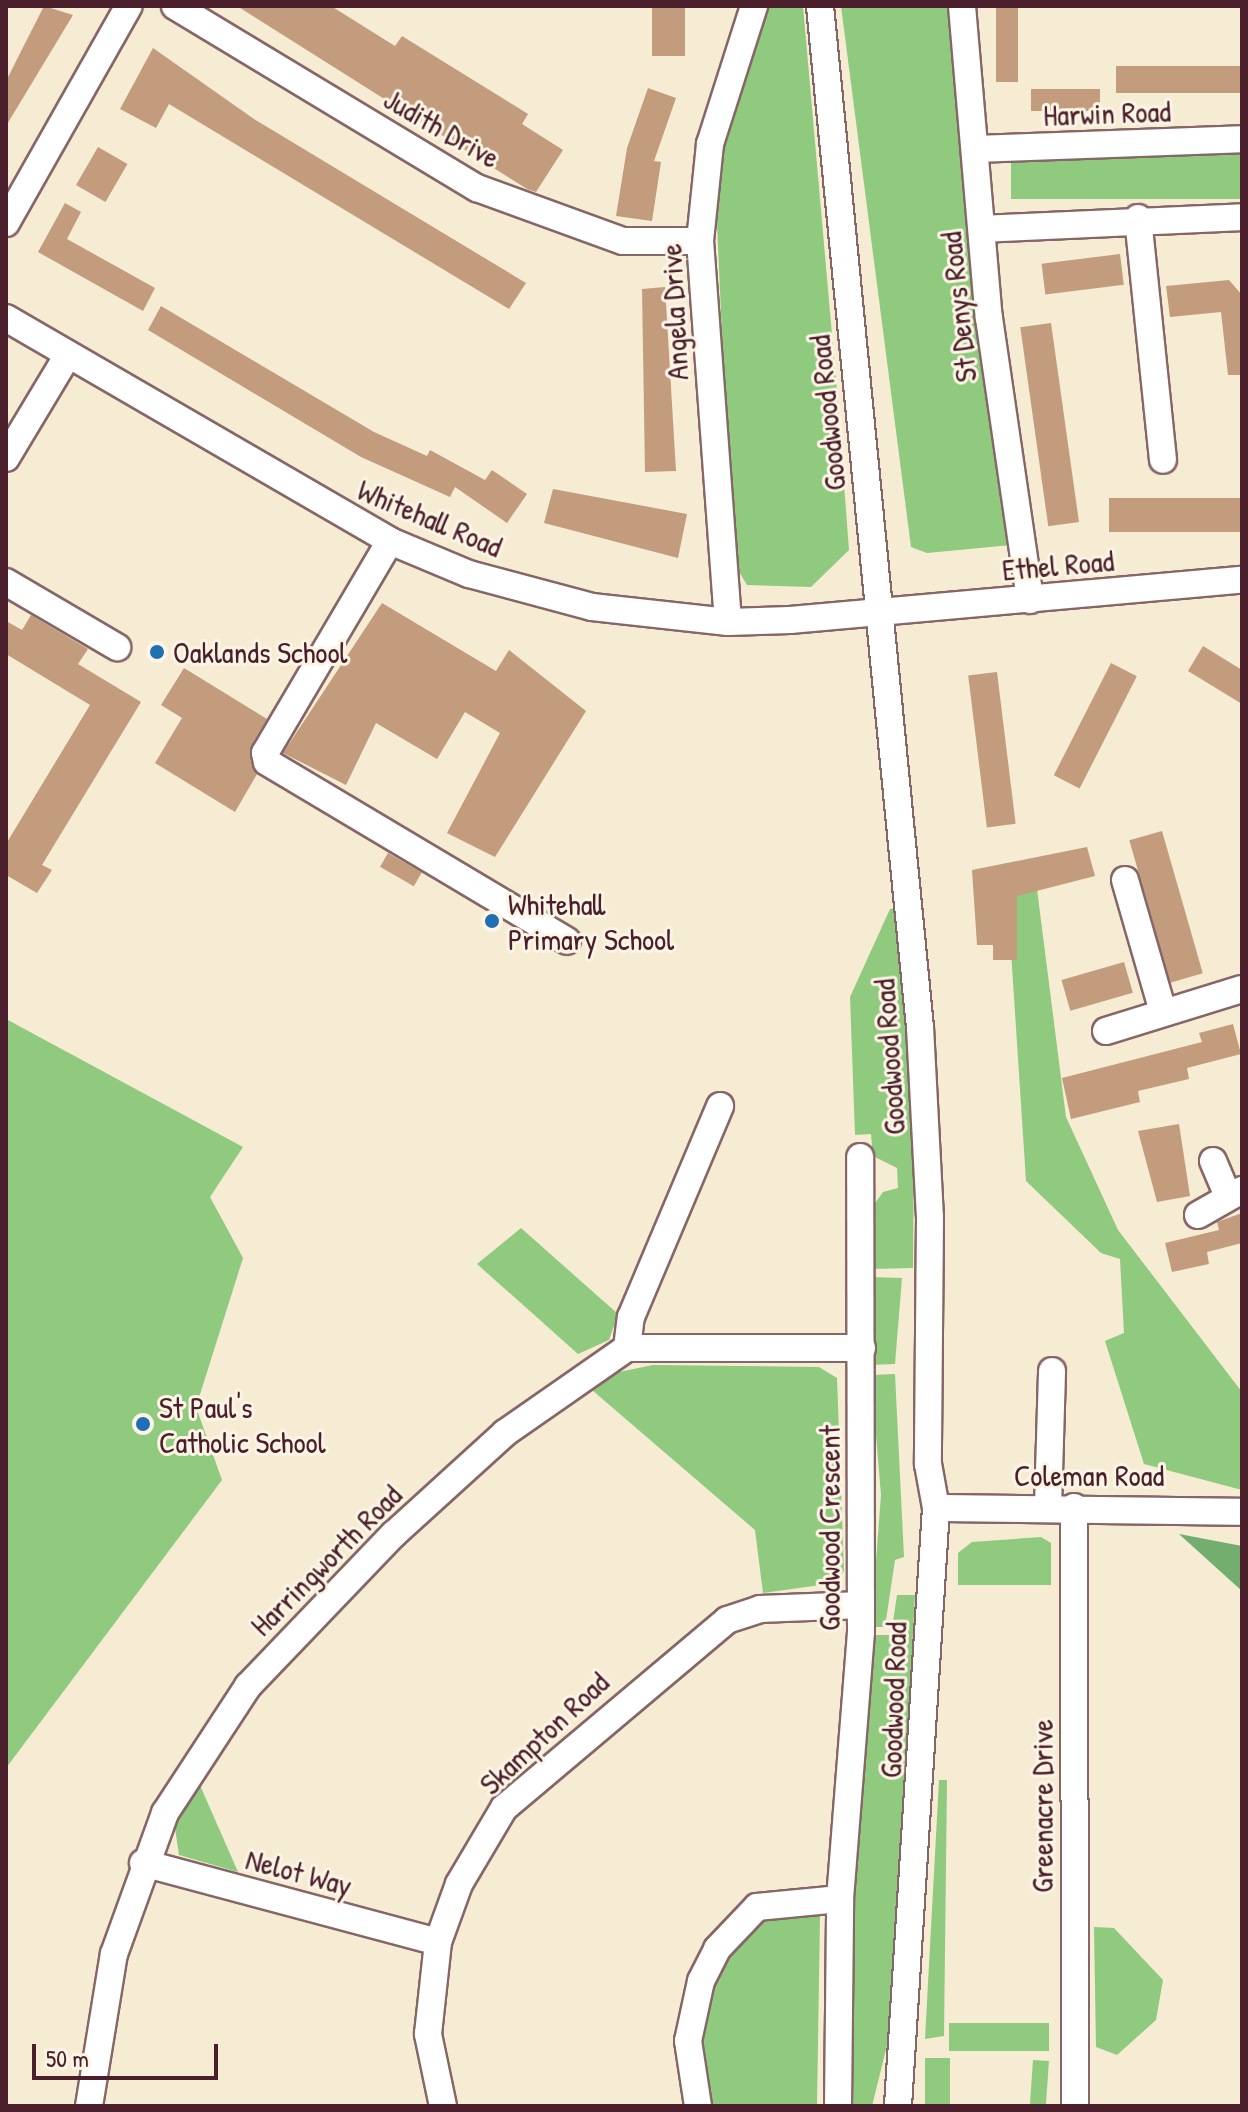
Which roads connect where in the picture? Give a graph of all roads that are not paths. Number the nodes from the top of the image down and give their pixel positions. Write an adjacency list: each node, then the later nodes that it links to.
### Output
1 (129, 6): 10 (street)
2 (175, 6): 12 (street, Judith Drive)
3 (754, 6): 12 (street, Angela Drive)
4 (820, 6): 21 (street, Goodwood Road)
5 (962, 6): 7 (street, St Denys Road)
6 (1242, 139): 7 (street, Harwin Road)
7 (975, 149): 11 (street, St Denys Road)
8 (1242, 217): 9 (street)
9 (1138, 218): 11 (street); 16 (street)
10 (6, 223)
11 (982, 229): 20 (street, St Denys Road)
12 (700, 241): 22 (street, Angela Drive)
13 (6, 318): 14 (street, Whitehall Road)
14 (68, 355): 15 (street); 17 (street, Whitehall Road)
15 (6, 458)
16 (1163, 460)
17 (390, 541): 22 (street, Whitehall Road); 25 (street)
18 (1242, 580): 20 (street, Ethel Road)
19 (6, 582): 23 (street)
20 (1030, 600): 21 (street, Ethel Road)
21 (880, 613): 22 (street, Whitehall Road); 38 (street, Goodwood Road)
22 (728, 622)
23 (117, 647)
24 (1125, 880): 27 (street)
25 (567, 941)
26 (1242, 989): 27 (street)
27 (1163, 1012): 28 (street)
28 (1106, 1031)
29 (720, 1106): 34 (street)
30 (860, 1157): 35 (street, Goodwood Crescent)
31 (1213, 1161): 32 (street)
32 (1235, 1193): 33 (street)
33 (1198, 1215)
34 (627, 1348): 35 (street); 41 (street, Harringworth Road)
35 (862, 1348): 40 (street, Goodwood Crescent)
36 (1052, 1371): 37 (street, Greenacre Drive)
37 (1061, 1507): 38 (street, Coleman Road); 39 (street, Coleman Road); 49 (street, Greenacre Drive)
38 (936, 1508): 48 (street, Goodwood Road)
39 (1242, 1512)
40 (861, 1605): 42 (street, Goodwood Crescent); 43 (street, Skampton Road)
41 (143, 1863): 43 (street, Nelot Way); 44 (street, Harringworth Road)
42 (840, 1899): 46 (street); 47 (street, Goodwood Crescent)
43 (438, 1942): 45 (street, Skampton Road)
44 (89, 2106)
45 (443, 2106)
46 (698, 2106)
47 (838, 2106)
48 (898, 2106)
49 (1075, 2106)

